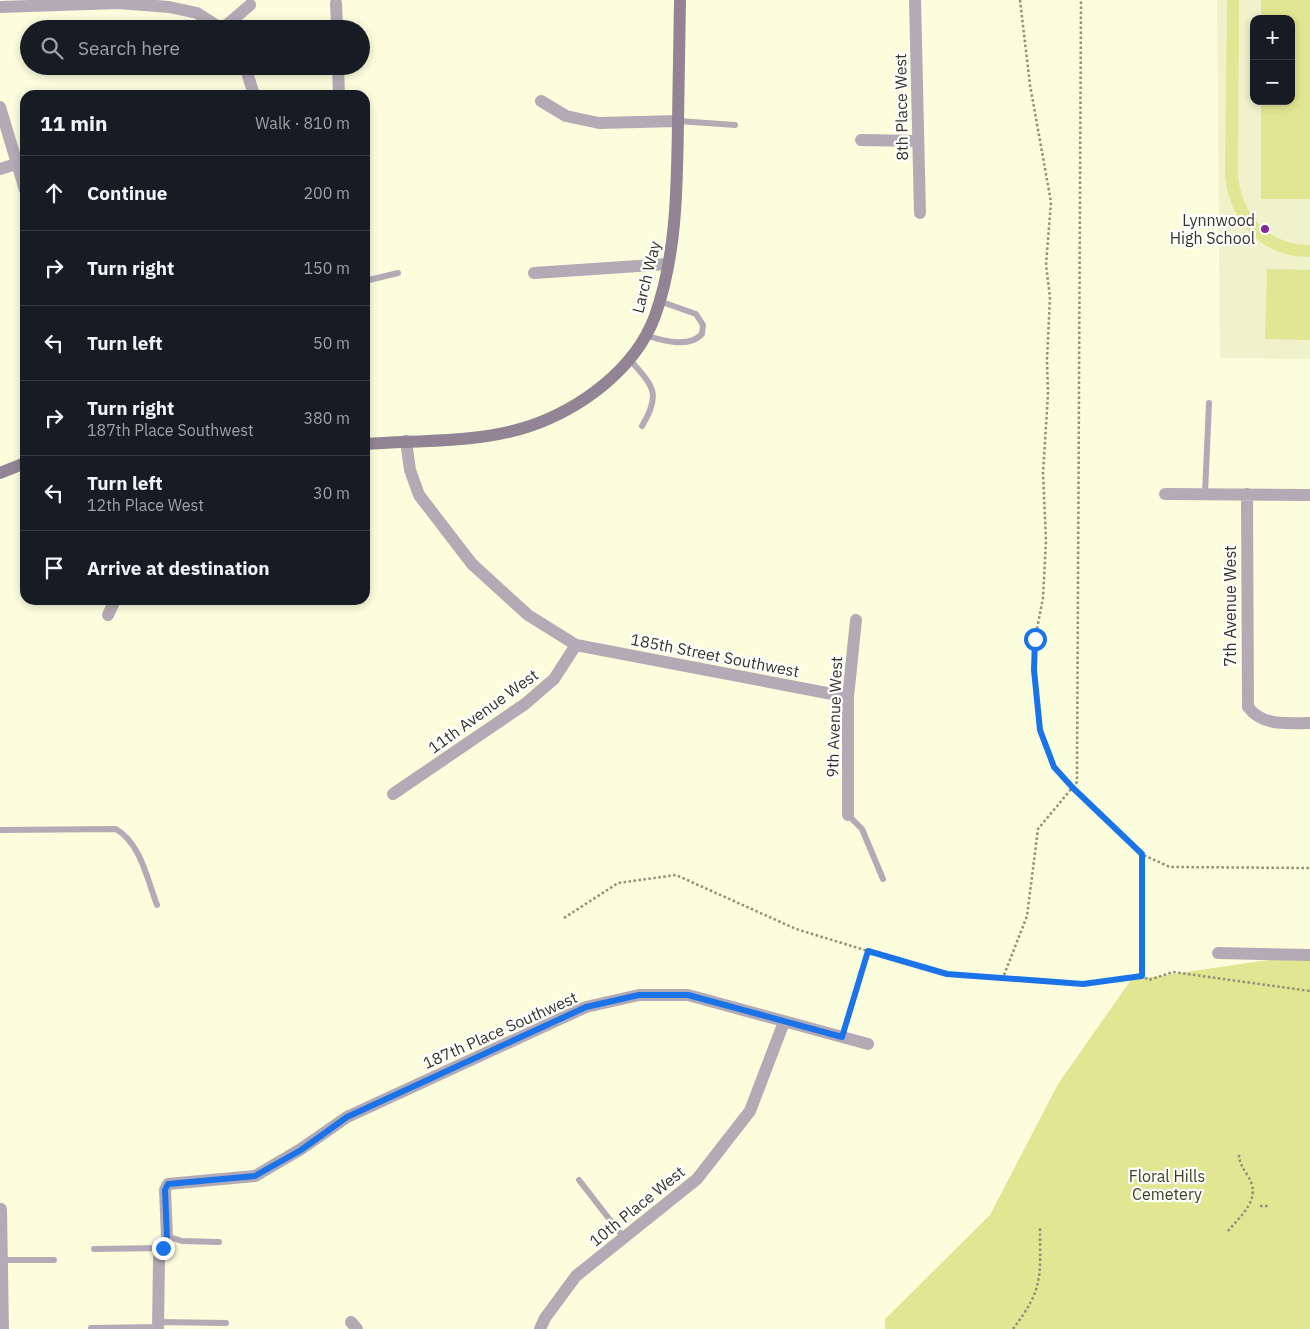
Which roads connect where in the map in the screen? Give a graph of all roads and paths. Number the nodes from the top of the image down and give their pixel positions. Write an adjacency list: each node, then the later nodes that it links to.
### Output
1 (680, 0): 17 (main road, Larch Way)
2 (915, 0): 20 (street, 8th Place West)
3 (1020, 0): 48 (path)
4 (1081, 0): 48 (path)
5 (336, 2): 10 (street)
6 (250, 5): 9 (street)
7 (0, 7): 8 (street)
8 (208, 20)
9 (232, 20)
10 (337, 20)
11 (248, 75): 13 (street)
12 (338, 75): 14 (street)
13 (252, 90)
14 (339, 90)
15 (541, 101): 17 (street)
16 (0, 107): 21 (street)
17 (678, 121): 18 (lane); 25 (main road, Larch Way)
18 (735, 125)
19 (861, 140): 20 (street)
20 (918, 141): 24 (street, 8th Place West)
21 (20, 160)
22 (20, 163): 23 (street)
23 (0, 169)
24 (920, 213)
25 (668, 264): 27 (street); 29 (main road, Larch Way)
26 (398, 272): 28 (lane)
27 (534, 273)
28 (370, 280)
29 (659, 301): 30 (main road, Larch Way); 30 (lane)
30 (645, 334): 31 (main road, Larch Way)
31 (628, 358): 33 (lane); 34 (main road, Larch Way)
32 (1210, 403): 39 (lane)
33 (642, 426)
34 (406, 441): 35 (main road, Larch Way); 45 (street)
35 (370, 444)
36 (20, 464): 37 (main road)
37 (0, 473)
38 (1165, 494): 39 (street)
39 (1205, 494): 40 (street)
40 (1247, 494): 41 (street); 47 (street, 7th Avenue West)
41 (1310, 495)
42 (113, 605): 43 (street)
43 (108, 615)
44 (856, 620): 46 (street, 9th Avenue West)
45 (576, 645): 46 (street, 185th Street Southwest); 49 (street, 11th Avenue West)
46 (848, 697): 50 (street, 9th Avenue West)
47 (1310, 723)
48 (1073, 788): 52 (path); 60 (path)
49 (394, 794)
50 (848, 815): 54 (lane)
51 (0, 830): 55 (lane)
52 (1142, 854): 53 (path); 61 (path)
53 (1310, 868)
54 (883, 879)
55 (157, 905)
56 (564, 918): 57 (path)
57 (868, 951): 61 (path); 64 (path)
58 (1218, 953): 59 (street)
59 (1310, 955)
60 (1004, 975)
61 (1142, 976): 62 (path)
62 (1310, 991)
63 (784, 1022): 64 (street, 187th Place Southwest); 73 (street, 10th Place West); 74 (street, 187th Place Southwest)
64 (842, 1037): 65 (street, 187th Place Southwest)
65 (868, 1044)
66 (1239, 1154): 72 (path)
67 (578, 1180): 73 (lane)
68 (1260, 1206): 69 (path)
69 (1268, 1206)
70 (1, 1209): 77 (street)
71 (1040, 1228): 84 (path)
72 (1228, 1231)
73 (624, 1238): 83 (street, 10th Place West)
74 (165, 1242): 75 (lane); 76 (lane); 80 (street)
75 (219, 1242)
76 (94, 1248)
77 (2, 1260): 78 (lane); 82 (street)
78 (54, 1260)
79 (226, 1323): 80 (lane)
80 (158, 1326): 81 (lane)
81 (91, 1328)
82 (3, 1329)
83 (540, 1329)
84 (1013, 1329)

